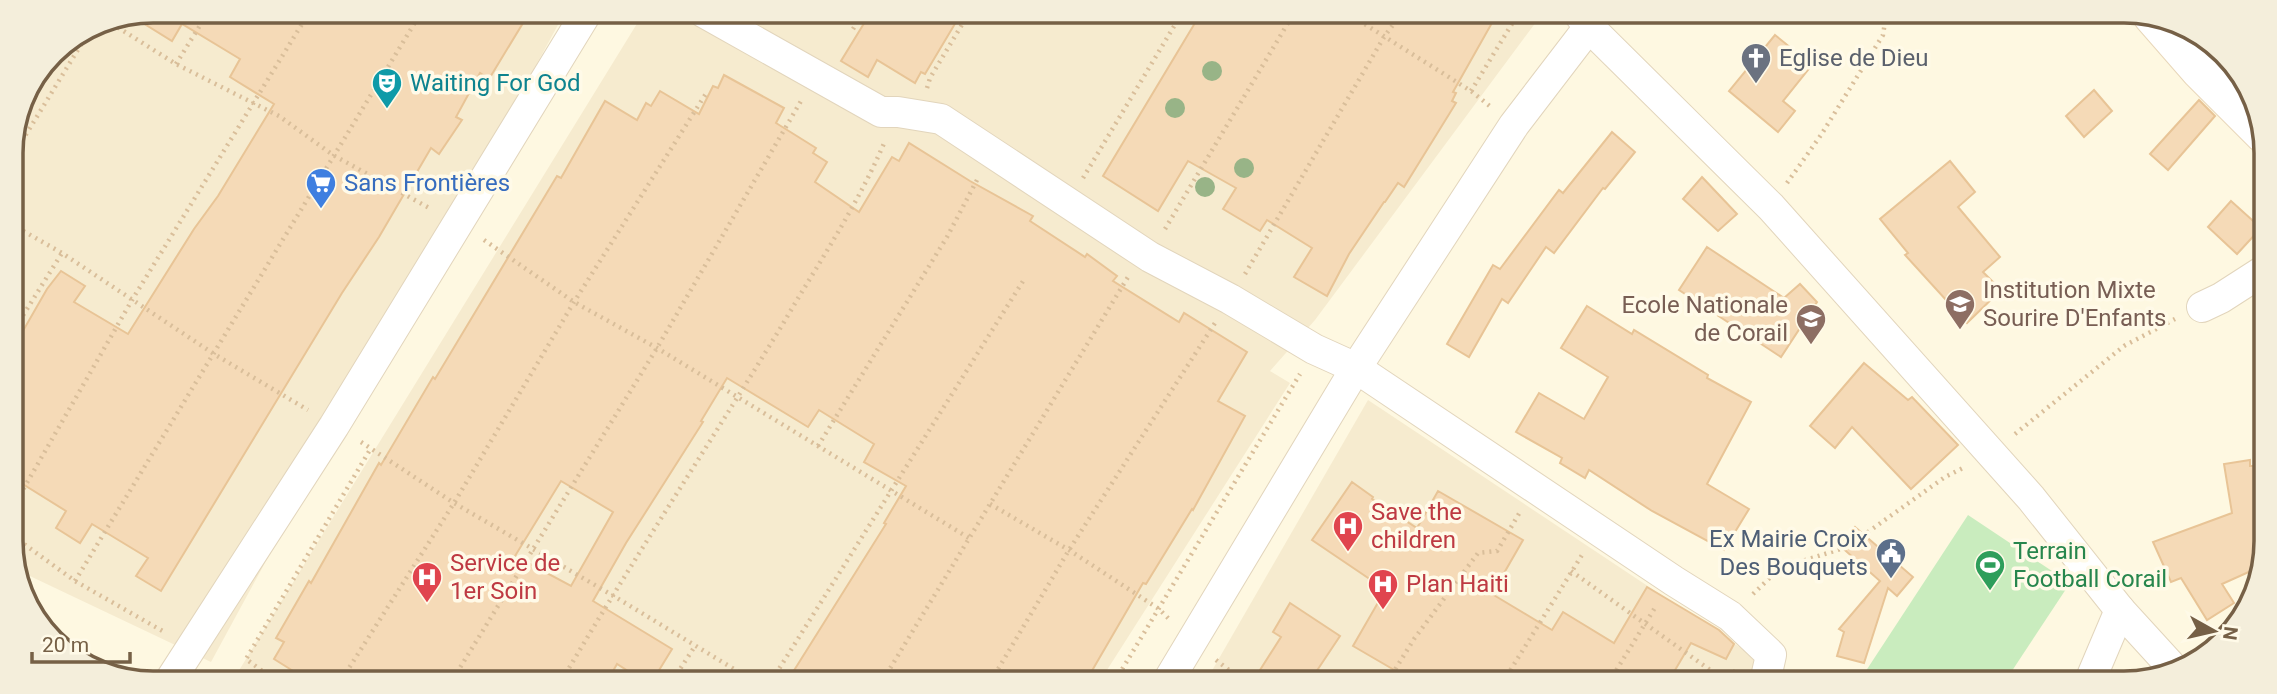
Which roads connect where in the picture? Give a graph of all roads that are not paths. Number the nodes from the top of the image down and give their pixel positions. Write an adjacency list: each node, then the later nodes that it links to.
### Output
1 (580, 23): 12 (street)
2 (723, 23): 9 (street)
3 (1582, 23): 9 (street)
4 (1587, 23): 10 (street)
5 (2165, 29): 6 (street)
6 (2250, 120)
7 (2254, 277): 8 (street)
8 (2202, 307)
9 (1356, 368): 13 (street); 14 (street)
10 (2120, 610): 11 (street); 15 (street)
11 (2168, 663)
12 (176, 671)
13 (1174, 671)
14 (1767, 671)
15 (2094, 671)

